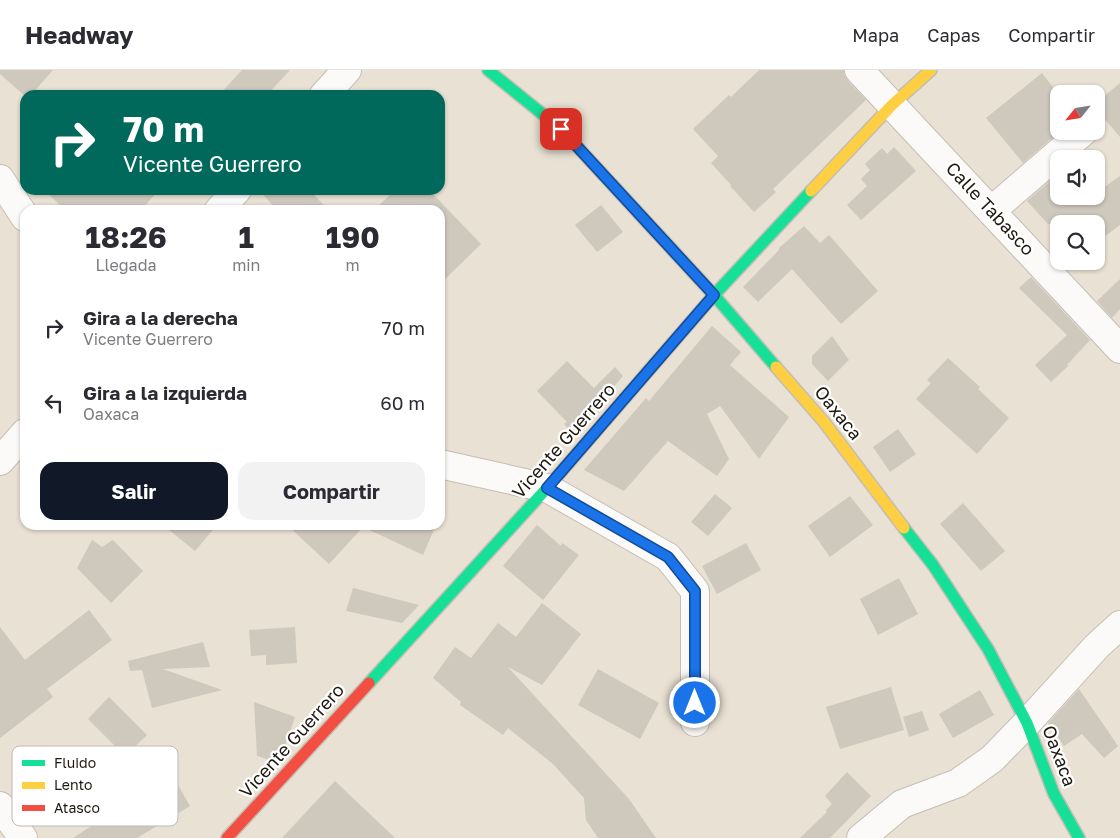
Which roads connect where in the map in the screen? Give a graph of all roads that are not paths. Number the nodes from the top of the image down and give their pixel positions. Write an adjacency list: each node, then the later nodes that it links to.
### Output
1 (347, 70): 5 (street)
2 (488, 70): 13 (street, Oaxaca)
3 (859, 70): 6 (street, Calle Tabasco)
4 (931, 70): 6 (street, Vicente Guerrero)
5 (329, 90)
6 (892, 105): 12 (street, Calle Tabasco); 13 (street, Vicente Guerrero)
7 (1074, 140): 12 (street)
8 (0, 179): 11 (street)
9 (232, 195): 10 (street)
10 (224, 205)
11 (20, 209)
12 (991, 211): 14 (street, Calle Tabasco)
13 (714, 295): 18 (street, Vicente Guerrero); 21 (street, Oaxaca)
14 (1120, 349)
15 (20, 439): 16 (street)
16 (0, 461)
17 (445, 465): 18 (street)
18 (547, 488): 20 (street); 26 (street, Vicente Guerrero)
19 (1120, 626): 21 (street)
20 (694, 722)
21 (1028, 723): 27 (street); 28 (street, Oaxaca)
22 (0, 806): 23 (street)
23 (12, 823)
24 (14, 826): 25 (street)
25 (23, 838)
26 (227, 838)
27 (861, 838)
28 (1079, 838)

